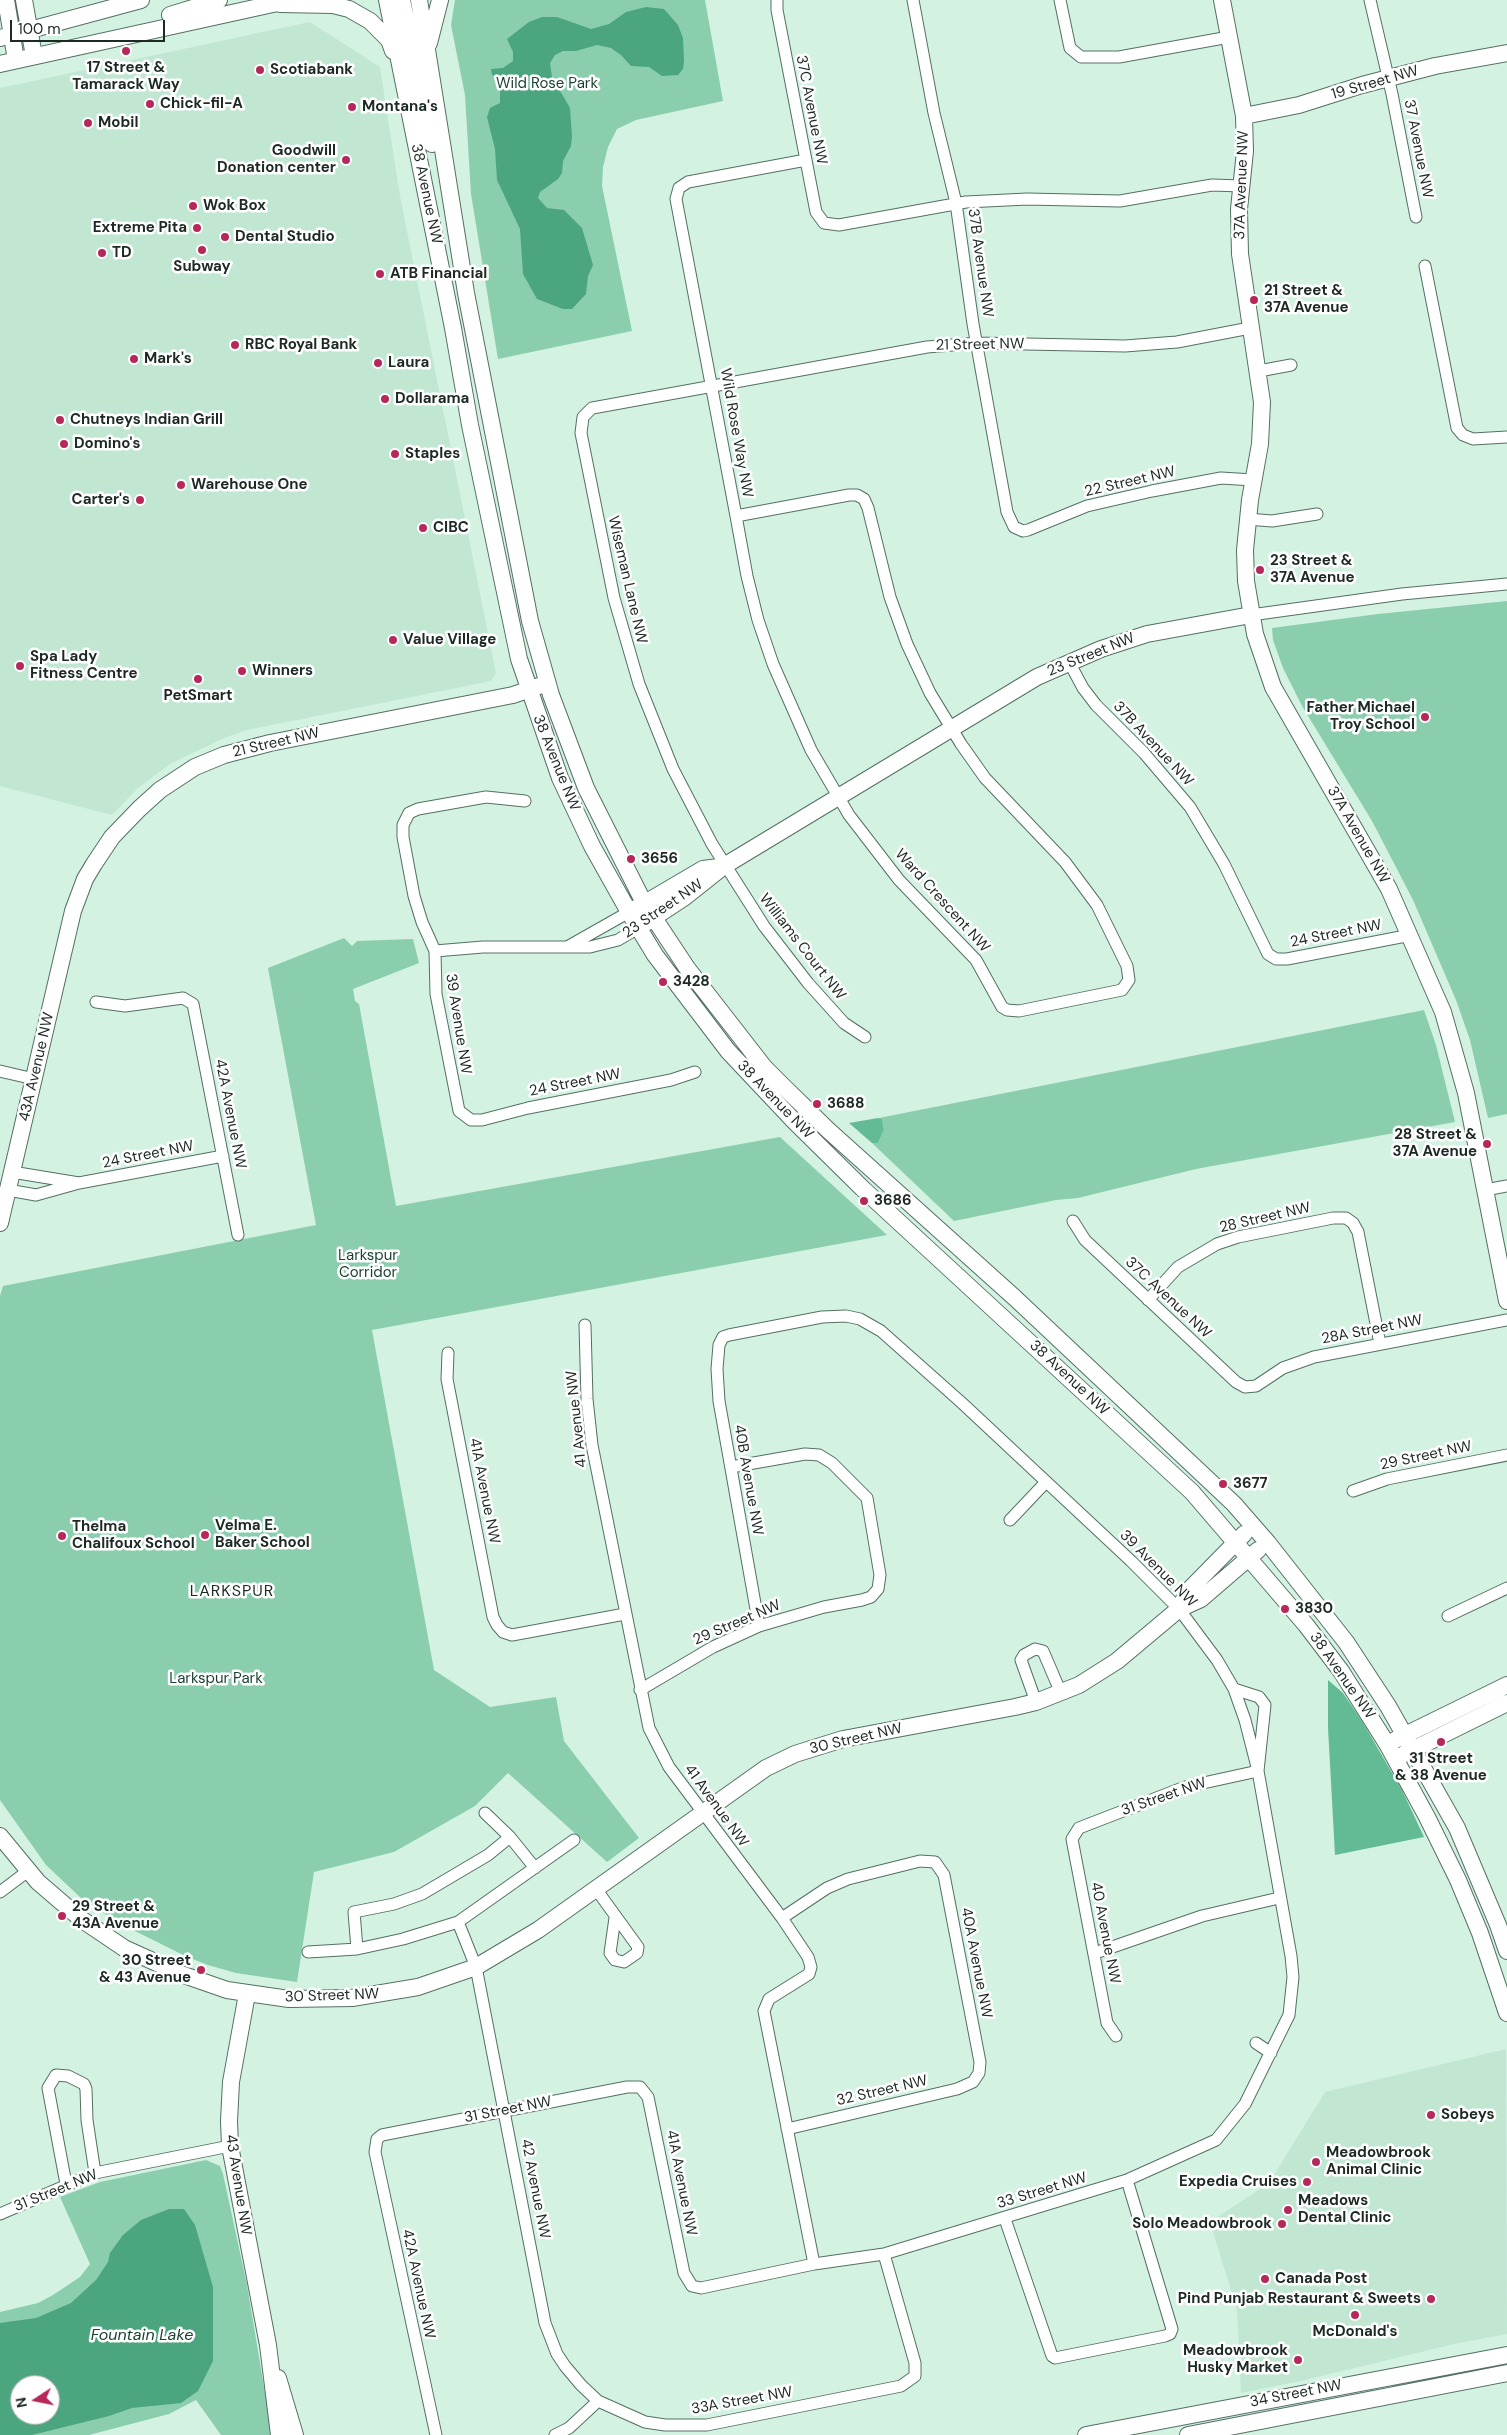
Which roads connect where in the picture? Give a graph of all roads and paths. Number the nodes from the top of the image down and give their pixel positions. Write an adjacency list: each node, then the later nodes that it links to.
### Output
1 (6, 0): 19 (main road)
2 (24, 0): 16 (main road)
3 (141, 0): 16 (main road)
4 (219, 0): 18 (main road)
5 (290, 0): 15 (main road)
6 (387, 0): 24 (main road, 38 Avenue NW)
7 (402, 0): 31 (main road)
8 (419, 0): 20 (main road, 38 Avenue NW)
9 (440, 0): 20 (main road)
10 (778, 0): 27 (street, 37C Avenue NW)
11 (913, 0): 29 (street, 37B Avenue NW)
12 (1060, 0): 17 (street)
13 (1222, 0): 17 (main road, 37A Avenue NW)
14 (1370, 0): 25 (street, 37 Avenue NW)
15 (271, 4): 18 (main road); 24 (main road)
16 (30, 30): 19 (main road); 22 (main road)
17 (1229, 37): 26 (main road, 37A Avenue NW)
18 (97, 42): 22 (main road)
19 (9, 46): 22 (main road); 23 (main road)
20 (428, 48): 31 (main road, 38 Avenue NW)
21 (1507, 53): 25 (main road, 19 Street NW)
22 (34, 56)
23 (0, 64)
24 (399, 64): 48 (main road, 38 Avenue NW)
25 (1388, 78): 26 (main road, 19 Street NW); 30 (street, 37 Avenue NW)
26 (1244, 116): 28 (main road, 37A Avenue NW)
27 (806, 160): 29 (street, 37C Avenue NW); 37 (street, Wild Rose Way NW)
28 (1242, 186): 29 (street); 33 (main road, 37A Avenue NW)
29 (956, 203): 34 (street, 37B Avenue NW)
30 (1416, 217)
31 (456, 236): 47 (main road, 38 Avenue NW)
32 (1425, 266): 38 (street)
33 (1250, 328): 34 (street, 21 Street NW); 36 (main road, 37A Avenue NW)
34 (977, 343): 37 (street, 21 Street NW); 43 (street, 37B Avenue NW)
35 (1291, 365): 36 (street)
36 (1258, 371): 39 (main road, 37A Avenue NW)
37 (712, 386): 41 (street, Wild Rose Way NW); 52 (street, Wiseman Lane NW)
38 (1507, 437)
39 (1253, 480): 42 (main road, 37A Avenue NW); 43 (street, 22 Street NW)
40 (1317, 514): 42 (street)
41 (736, 516): 49 (street, Ward Crescent NW); 50 (street, Wild Rose Way NW)
42 (1247, 519): 45 (main road, 37A Avenue NW)
43 (1017, 529)
44 (1507, 584): 45 (street, 23 Street NW)
45 (1251, 615): 46 (main road, 23 Street NW); 58 (main road, 37A Avenue NW)
46 (1069, 662): 49 (main road, 23 Street NW); 61 (street, 37B Avenue NW)
47 (547, 683): 48 (main road, 21 Street NW); 53 (main road, 38 Avenue NW)
48 (528, 690): 54 (main road, 21 Street NW); 55 (main road, 38 Avenue NW)
49 (951, 729): 50 (main road, 23 Street NW); 50 (street, Ward Crescent NW)
50 (838, 797): 52 (main road, 23 Street NW)
51 (525, 801): 60 (street, 39 Avenue NW)
52 (724, 866): 53 (main road, 23 Street NW); 56 (main road, 23 Street NW); 63 (street, Williams Court NW)
53 (644, 903): 55 (main road, 23 Street NW); 56 (main road, 38 Avenue NW)
54 (74, 911): 66 (main road, 43A Avenue NW)
55 (629, 912): 57 (main road, 38 Avenue NW); 59 (street, 23 Street NW)
56 (653, 918): 57 (main road, 23 Street NW); 90 (main road, 38 Avenue NW)
57 (638, 928): 59 (street, 23 Street NW); 91 (main road, 38 Avenue NW)
58 (1411, 935): 61 (street, 24 Street NW); 73 (main road, 37A Avenue NW)
59 (569, 946): 60 (street, 23 Street NW)
60 (434, 952): 67 (street, 39 Avenue NW)
61 (1268, 954)
62 (96, 1002): 68 (street, 42A Avenue NW)
63 (865, 1037)
64 (0, 1071): 66 (street)
65 (695, 1072): 67 (street, 24 Street NW)
66 (34, 1079): 69 (main road, 43A Avenue NW)
67 (462, 1115)
68 (223, 1156): 70 (street, 24 Street NW); 76 (street, 42A Avenue NW)
69 (12, 1172): 70 (street, 24 Street NW); 72 (main road, 43A Avenue NW)
70 (79, 1183): 72 (street, 24 Street NW)
71 (1507, 1186): 73 (street)
72 (8, 1190): 75 (main road, 43A Avenue NW)
73 (1486, 1190): 78 (main road, 37A Avenue NW)
74 (1073, 1221): 77 (street, 37C Avenue NW)
75 (0, 1223)
76 (238, 1235)
77 (1148, 1300): 82 (street, 28 Street NW); 84 (street, 37C Avenue NW)
78 (1507, 1301)
79 (1507, 1320): 82 (street, 28A Street NW)
80 (585, 1325): 96 (street, 41 Avenue NW)
81 (721, 1339): 86 (street, 40B Avenue NW); 87 (street, 39 Avenue NW)
82 (1380, 1344): 84 (street, 28A Street NW)
83 (448, 1353): 96 (street, 41A Avenue NW)
84 (1250, 1388)
85 (1507, 1455): 88 (street, 29 Street NW)
86 (731, 1467): 98 (street, 40B Avenue NW); 98 (street, 29 Street NW)
87 (1046, 1482): 89 (street); 95 (street, 39 Avenue NW)
88 (1353, 1491)
89 (1010, 1520)
90 (1252, 1526): 91 (main road, 30 Street NW); 92 (main road, 38 Avenue NW)
91 (1236, 1541): 93 (main road, 38 Avenue NW); 95 (main road, 30 Street NW)
92 (1268, 1543): 93 (main road, 30 Street NW); 105 (main road, 38 Avenue NW)
93 (1250, 1558): 95 (main road, 30 Street NW); 106 (main road, 38 Avenue NW)
94 (1507, 1588): 97 (street)
95 (1179, 1609): 100 (street, 39 Avenue NW); 102 (main road, 30 Street NW)
96 (625, 1614): 101 (street, 41 Avenue NW)
97 (1448, 1616)
98 (759, 1626): 101 (street, 29 Street NW)
99 (1507, 1684): 105 (main road)
100 (1234, 1688): 107 (street, 39 Avenue NW); 107 (street, 39 Avenue NW)
101 (640, 1690): 109 (street, 41 Avenue NW)
102 (1061, 1693): 103 (main road, 30 Street NW); 103 (street)
103 (1036, 1702): 109 (main road, 30 Street NW)
104 (1507, 1703): 105 (main road)
105 (1409, 1743): 106 (main road); 123 (main road, 38 Avenue NW)
106 (1391, 1751): 129 (main road, 38 Avenue NW)
107 (1258, 1771): 110 (street, 31 Street NW); 118 (street, 39 Avenue NW)
108 (485, 1813): 112 (street)
109 (702, 1814): 116 (main road, 30 Street NW); 120 (street, 41 Avenue NW)
110 (1074, 1834): 125 (street, 40 Avenue NW)
111 (0, 1836): 115 (main road)
112 (510, 1837): 114 (street); 122 (street)
113 (574, 1840): 114 (street)
114 (535, 1868): 121 (street)
115 (28, 1871): 117 (street); 128 (main road, 30 Street NW)
116 (596, 1889): 119 (street); 126 (main road, 30 Street NW)
117 (0, 1892)
118 (1279, 1898): 125 (street); 127 (street, 39 Avenue NW)
119 (615, 1918)
120 (782, 1918): 133 (street, 40A Avenue NW); 136 (street, 41 Avenue NW)
121 (458, 1922): 122 (street); 126 (street, 42 Avenue NW)
122 (357, 1948): 124 (street)
123 (1507, 1951)
124 (308, 1952)
125 (1095, 1953): 130 (street, 40 Avenue NW)
126 (476, 1967): 128 (main road, 30 Street NW); 135 (street, 42 Avenue NW)
127 (1293, 1977): 132 (street, 33 Street NW)
128 (247, 1994): 138 (main road, 43 Avenue NW)
129 (1507, 2013)
130 (1116, 2036)
131 (1256, 2043): 132 (street)
132 (1271, 2053): 140 (street, 33 Street NW)
133 (979, 2073): 136 (street, 32 Street NW)
134 (640, 2087): 135 (street, 31 Street NW); 146 (street, 41A Avenue NW)
135 (505, 2110): 137 (street, 31 Street NW); 150 (street, 42 Avenue NW)
136 (787, 2129): 145 (street, 41 Avenue NW)
137 (377, 2139): 153 (street, 42A Avenue NW)
138 (230, 2146): 139 (street, 31 Street NW); 147 (main road, 43 Avenue NW)
139 (95, 2173): 141 (street, 31 Street NW); 141 (street)
140 (1127, 2180): 143 (street, 33 Street NW); 143 (street)
141 (66, 2184): 142 (street, 31 Street NW)
142 (0, 2214)
143 (1005, 2219): 144 (street, 33 Street NW)
144 (884, 2254): 145 (street, 33 Street NW); 150 (street, 33A Street NW)
145 (814, 2264): 146 (street, 33 Street NW)
146 (692, 2286)
147 (268, 2345): 151 (main road, 43 Avenue NW); 152 (main road, 43 Avenue NW)
148 (1507, 2355): 155 (main road, 34 Street NW)
149 (1507, 2373): 156 (main road, 34 Street NW)
150 (598, 2401): 154 (street)
151 (279, 2435)
152 (294, 2435)
153 (436, 2435)
154 (555, 2435)
155 (1086, 2435)
156 (1188, 2435)

